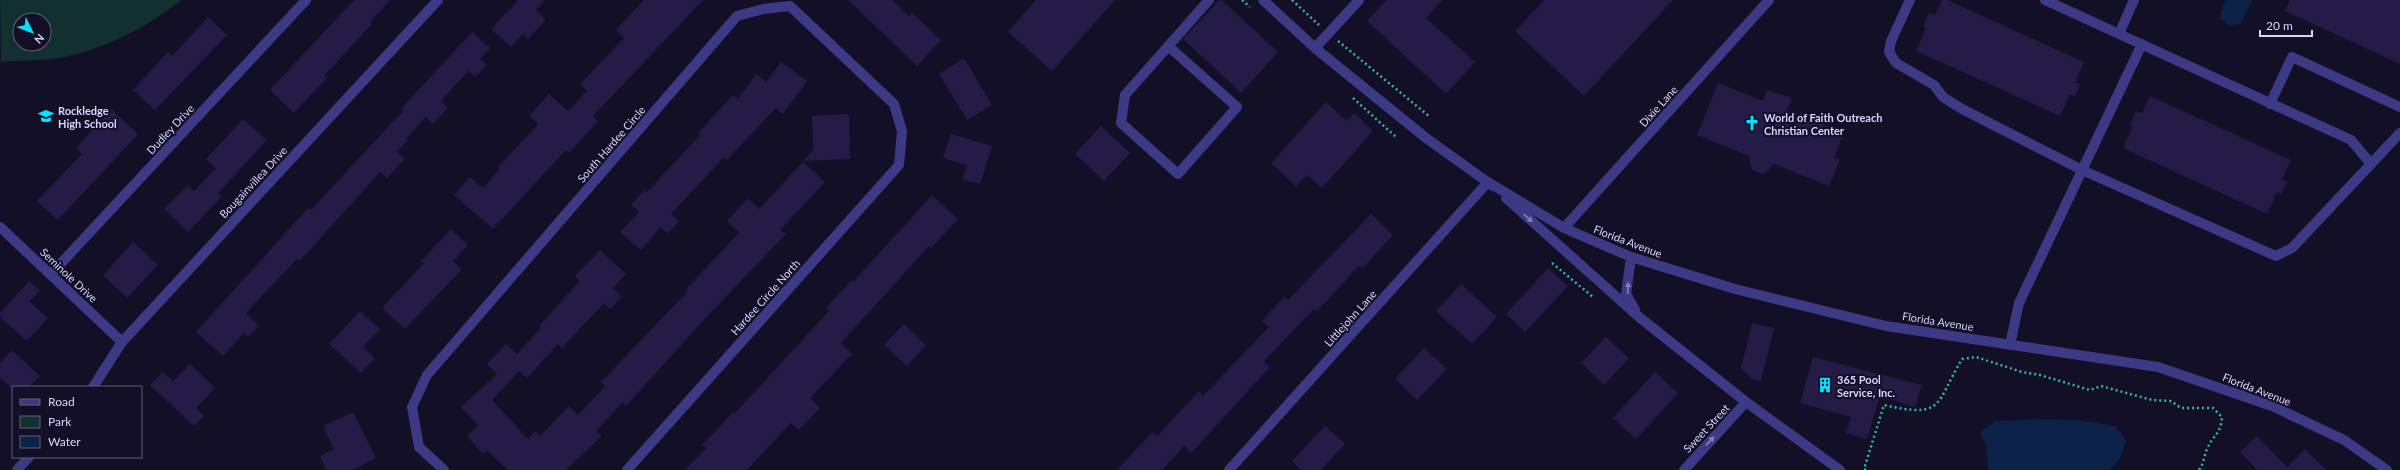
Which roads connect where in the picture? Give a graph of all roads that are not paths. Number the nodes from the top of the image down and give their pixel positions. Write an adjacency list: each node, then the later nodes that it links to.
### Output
1 (306, 0): 24 (street, Dudley Drive)
2 (438, 0): 26 (street, Bougainvillea Drive)
3 (1209, 0): 12 (street)
4 (1263, 0): 13 (street)
5 (1359, 0): 13 (street)
6 (1769, 0): 22 (street, Dixie Lane)
7 (1910, 0): 19 (street)
8 (2044, 0): 10 (street)
9 (2134, 0): 10 (street)
10 (2119, 34): 11 (street)
11 (2142, 44): 14 (street); 19 (street)
12 (1168, 46): 12 (street)
13 (1315, 48): 20 (street)
14 (2270, 104): 15 (street); 18 (street)
15 (2400, 107)
16 (902, 131): 32 (street, South Hardee Circle); 33 (street, Hardee Circle North)
17 (2400, 133): 18 (street)
18 (2371, 164): 19 (street)
19 (2082, 170): 27 (street)
20 (1488, 182): 22 (street, Florida Avenue); 25 (street, one-way to 25); 34 (street, Littlejohn Lane)
21 (0, 227): 24 (street, Seminole Drive)
22 (1564, 228): 23 (street, Florida Avenue)
23 (1631, 257): 25 (street, one-way to 23); 27 (street, Florida Avenue)
24 (51, 274): 26 (street, Seminole Drive)
25 (1639, 317): 29 (street)
26 (122, 342): 28 (street, Bougainvillea Drive)
27 (2010, 345): 37 (street, Florida Avenue)
28 (94, 386)
29 (1746, 402): 35 (street, Sweet Street, one-way to 29); 36 (street)
30 (28, 458): 31 (street)
31 (18, 470)
32 (444, 470)
33 (627, 470)
34 (1229, 470)
35 (1684, 470)
36 (1840, 470)
37 (2387, 470)

